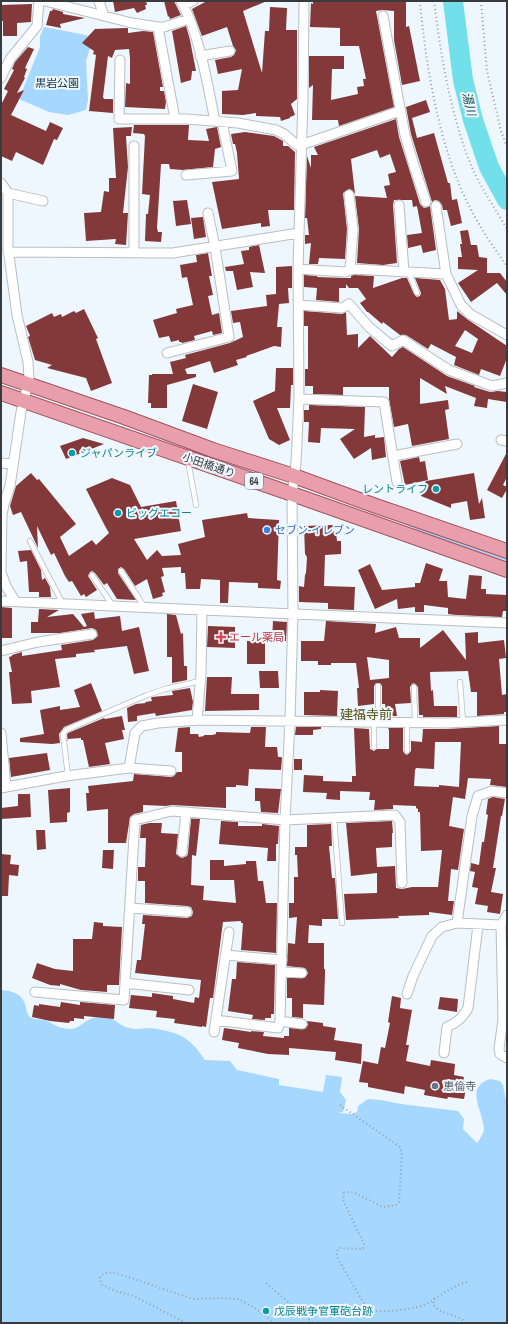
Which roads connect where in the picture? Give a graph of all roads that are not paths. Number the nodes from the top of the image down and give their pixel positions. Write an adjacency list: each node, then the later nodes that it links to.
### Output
1 (39, 1): 14 (street)
2 (45, 1): 7 (street)
3 (99, 1): 7 (street)
4 (193, 1): 6 (street)
5 (304, 1): 19 (street)
6 (182, 3): 9 (street)
7 (104, 16): 10 (street)
8 (383, 16): 15 (street)
9 (189, 19): 10 (street); 12 (street)
10 (158, 27): 16 (street)
11 (230, 51): 12 (street)
12 (200, 56): 17 (street)
13 (120, 60): 16 (street)
14 (1, 78)
15 (400, 110): 19 (street); 25 (street)
16 (175, 119): 17 (street)
17 (218, 122): 19 (street); 20 (street)
18 (134, 146): 32 (street)
19 (301, 146): 29 (street)
20 (186, 175)
21 (1, 183): 22 (street)
22 (8, 194): 24 (street); 31 (street)
23 (349, 195): 34 (street)
24 (43, 201)
25 (426, 202)
26 (399, 205): 35 (street)
27 (436, 206): 36 (street)
28 (208, 213): 30 (street)
29 (299, 233): 30 (street); 33 (street)
30 (215, 247): 32 (street); 40 (street)
31 (8, 252): 32 (street); 43 (street)
32 (134, 253)
33 (298, 269): 34 (street); 38 (street)
34 (350, 270): 35 (street)
35 (406, 273): 36 (street); 37 (lane)
36 (446, 274): 39 (street)
37 (417, 294)
38 (299, 305): 42 (street); 45 (street)
39 (507, 335)
40 (167, 353)
41 (1, 375): 43 (main road, 小田橋通り / 64)
42 (507, 383)
43 (28, 384): 46 (street); 52 (main road, 小田橋通り / 64)
44 (1, 393): 46 (main road, 小田橋通り / 64)
45 (298, 399): 48 (street); 52 (street)
46 (24, 401): 49 (main road, 小田橋通り / 64); 51 (street)
47 (457, 444): 48 (street)
48 (393, 456): 53 (street)
49 (187, 458): 54 (main road, 小田橋通り / 64); 55 (lane)
50 (1, 463): 51 (street)
51 (13, 464): 62 (street)
52 (294, 476): 54 (street); 57 (main road, 小田橋通り / 64)
53 (397, 482)
54 (292, 494): 58 (main road, 小田橋通り / 64); 67 (street)
55 (196, 505)
56 (30, 541): 63 (lane)
57 (507, 551)
58 (507, 570)
59 (121, 571): 65 (lane)
60 (92, 575): 64 (lane)
61 (1, 601): 62 (street)
62 (15, 601): 63 (street)
63 (63, 604): 64 (street)
64 (113, 606): 65 (street)
65 (145, 608): 66 (street)
66 (202, 610): 67 (street); 71 (street)
67 (292, 613): 68 (street); 77 (street)
68 (507, 625)
69 (92, 634): 70 (street)
70 (1, 651)
71 (200, 681): 75 (street); 86 (lane)
72 (460, 682): 80 (lane)
73 (378, 686): 78 (lane)
74 (414, 686): 79 (lane)
75 (197, 720): 77 (street); 84 (street)
76 (507, 720): 80 (street)
77 (290, 721): 78 (street); 91 (street)
78 (376, 722): 79 (street); 82 (lane)
79 (411, 722): 80 (street); 83 (lane)
80 (463, 722)
81 (1, 733): 87 (street)
82 (374, 748)
83 (407, 751)
84 (129, 768): 85 (street); 86 (street)
85 (171, 771)
86 (68, 776): 87 (street)
87 (3, 787)
88 (507, 793): 97 (street)
89 (186, 812): 91 (street); 92 (street); 94 (street)
90 (334, 818): 91 (street); 93 (street); 98 (lane)
91 (285, 820): 103 (street)
92 (182, 852)
93 (402, 883)
94 (130, 908): 95 (street); 106 (street)
95 (187, 912)
96 (507, 915): 100 (street)
97 (457, 923): 99 (street); 109 (street)
98 (342, 924)
99 (478, 925): 100 (street); 114 (street)
100 (501, 925): 115 (street)
101 (229, 932): 102 (street)
102 (226, 955): 103 (street); 110 (street)
103 (282, 960): 104 (street)
104 (282, 972): 105 (street); 111 (street)
105 (302, 973)
106 (125, 984): 107 (street); 108 (street)
107 (189, 990)
108 (35, 992)
109 (407, 994)
110 (216, 1020): 111 (street); 113 (street)
111 (280, 1021): 112 (street)
112 (302, 1024)
113 (214, 1032)
114 (444, 1052)
115 (507, 1058)

